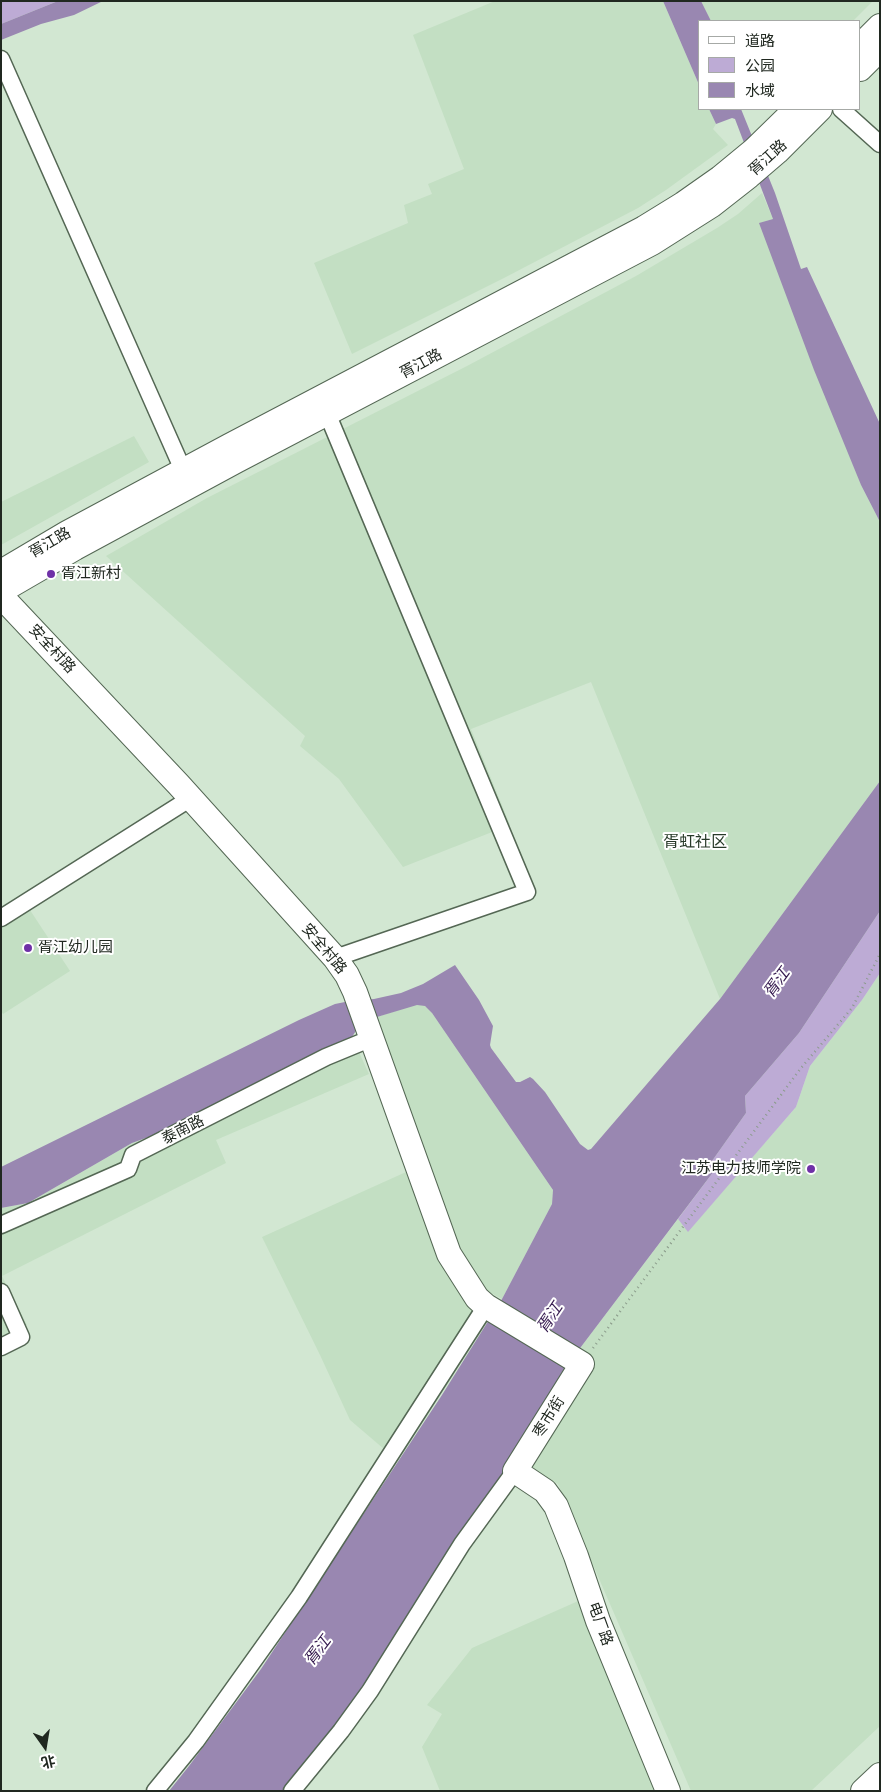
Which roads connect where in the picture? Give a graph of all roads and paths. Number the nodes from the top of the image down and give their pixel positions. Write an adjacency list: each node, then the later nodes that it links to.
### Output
1 (880, 26): 2 (main road)
2 (861, 45)
3 (880, 49): 5 (main road)
4 (1, 59): 12 (street)
5 (861, 68)
6 (817, 110): 8 (main road, 胥江路)
7 (842, 110): 9 (street)
8 (797, 116): 10 (main road, 胥江路)
9 (880, 144)
10 (688, 211): 11 (main road, 胥江路); 12 (main road, 胥江路)
11 (327, 413): 14 (main road, 胥江路); 19 (street)
12 (183, 470): 13 (main road, 胥江路)
13 (1, 572)
14 (1, 591)
15 (1, 596): 16 (main road, 安全村路)
16 (191, 798): 17 (street); 19 (main road, 安全村路)
17 (1, 918)
18 (880, 954): 25 (path)
19 (335, 958): 20 (main road, 安全村路)
20 (370, 1033): 21 (street, 泰南路); 23 (main road, 安全村路)
21 (1, 1225)
22 (1, 1292): 24 (street)
23 (489, 1308): 25 (main road, 安全村路); 28 (street)
24 (1, 1347)
25 (578, 1361): 26 (main road, 枣市街)
26 (515, 1470): 29 (street); 30 (main road, 电厂路)
27 (880, 1775): 31 (main road)
28 (155, 1791)
29 (292, 1791)
30 (668, 1791)
31 (863, 1791)

